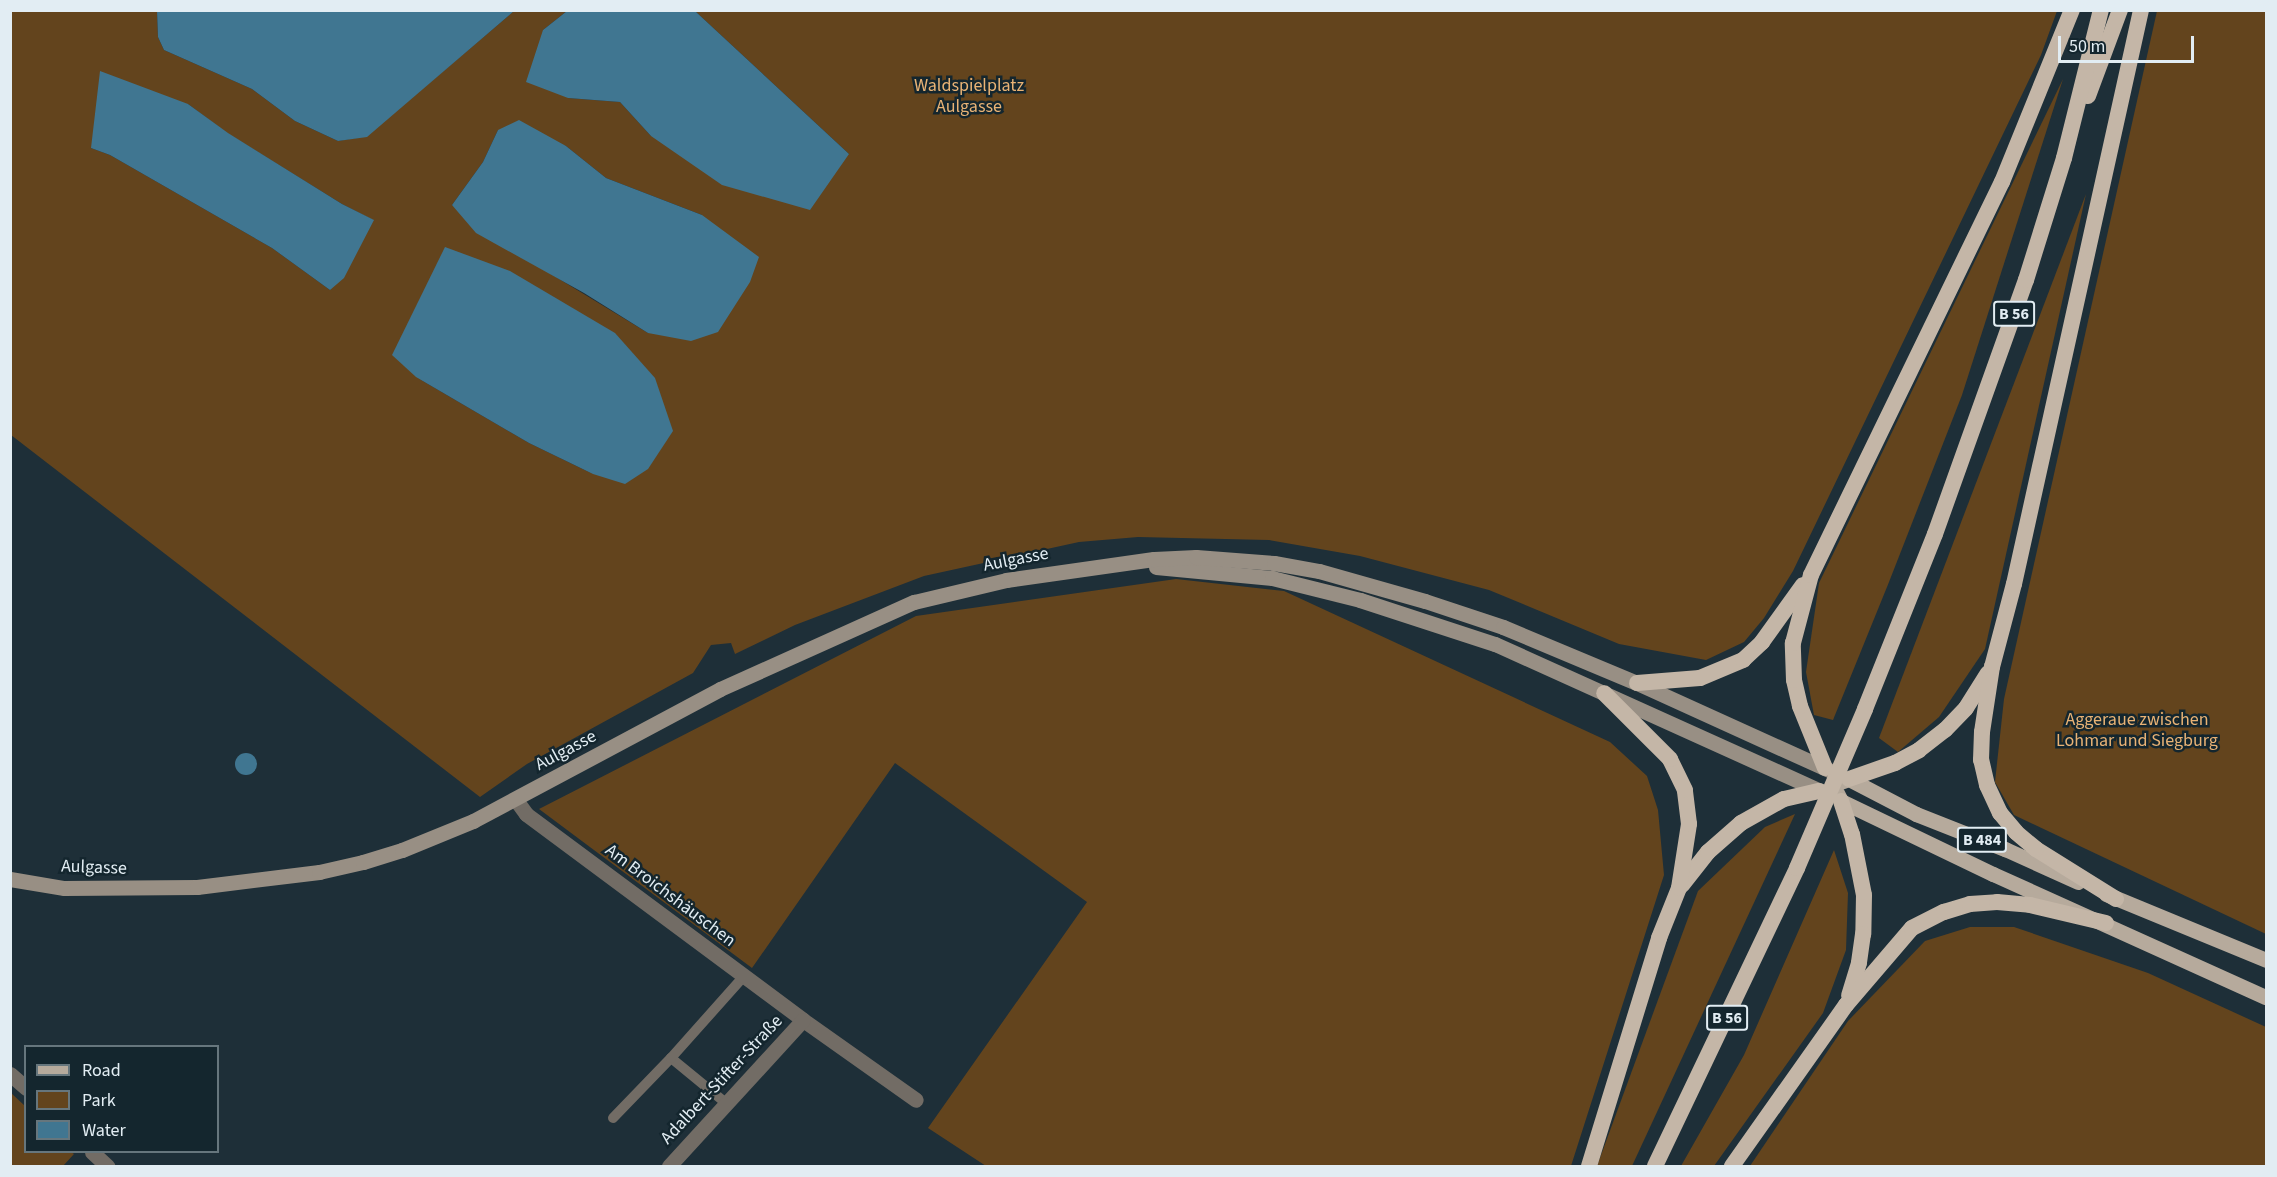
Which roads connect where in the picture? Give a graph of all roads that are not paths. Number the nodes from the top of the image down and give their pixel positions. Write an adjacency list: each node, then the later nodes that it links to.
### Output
1 (2072, 10): 7 (highway)
2 (2101, 10): 5 (highway, B 56)
3 (2120, 10): 5 (highway, B 56)
4 (2141, 10): 8 (highway)
5 (2064, 158): 35 (highway, B 56, bridge)
6 (1120, 564): 9 (main road); 10 (main road); 14 (main road, Aulgasse)
7 (1811, 575): 9 (highway); 11 (highway)
8 (1992, 667): 12 (highway); 18 (highway)
9 (1637, 683): 11 (main road)
10 (1604, 693): 13 (main road); 17 (highway)
11 (1825, 768): 12 (main road); 13 (main road)
12 (1849, 779): 13 (main road); 18 (main road, B 484)
13 (1826, 788): 15 (main road); 17 (highway)
14 (516, 800): 16 (main road, Aulgasse); 21 (street, Am Broichshäuschen)
15 (1841, 801): 19 (main road, B 484); 23 (highway)
16 (10, 879)
17 (1679, 888): 34 (highway)
18 (2116, 899): 20 (main road, B 484)
19 (2106, 923): 22 (main road, B 484); 23 (highway)
20 (2266, 960)
21 (744, 976): 24 (street, Am Broichshäuschen); 25 (lane)
22 (2266, 997)
23 (1846, 1005): 36 (highway)
24 (803, 1020): 28 (street, Am Broichshäuschen); 29 (street, Adalbert-Stifter-Straße)
25 (671, 1058): 29 (lane); 30 (lane)
26 (10, 1074): 27 (street)
27 (24, 1086)
28 (916, 1100)
29 (727, 1104): 33 (street, Adalbert-Stifter-Straße)
30 (613, 1118)
31 (93, 1153): 32 (street)
32 (107, 1167)
33 (669, 1167)
34 (1589, 1167)
35 (1654, 1167)
36 (1732, 1167)

